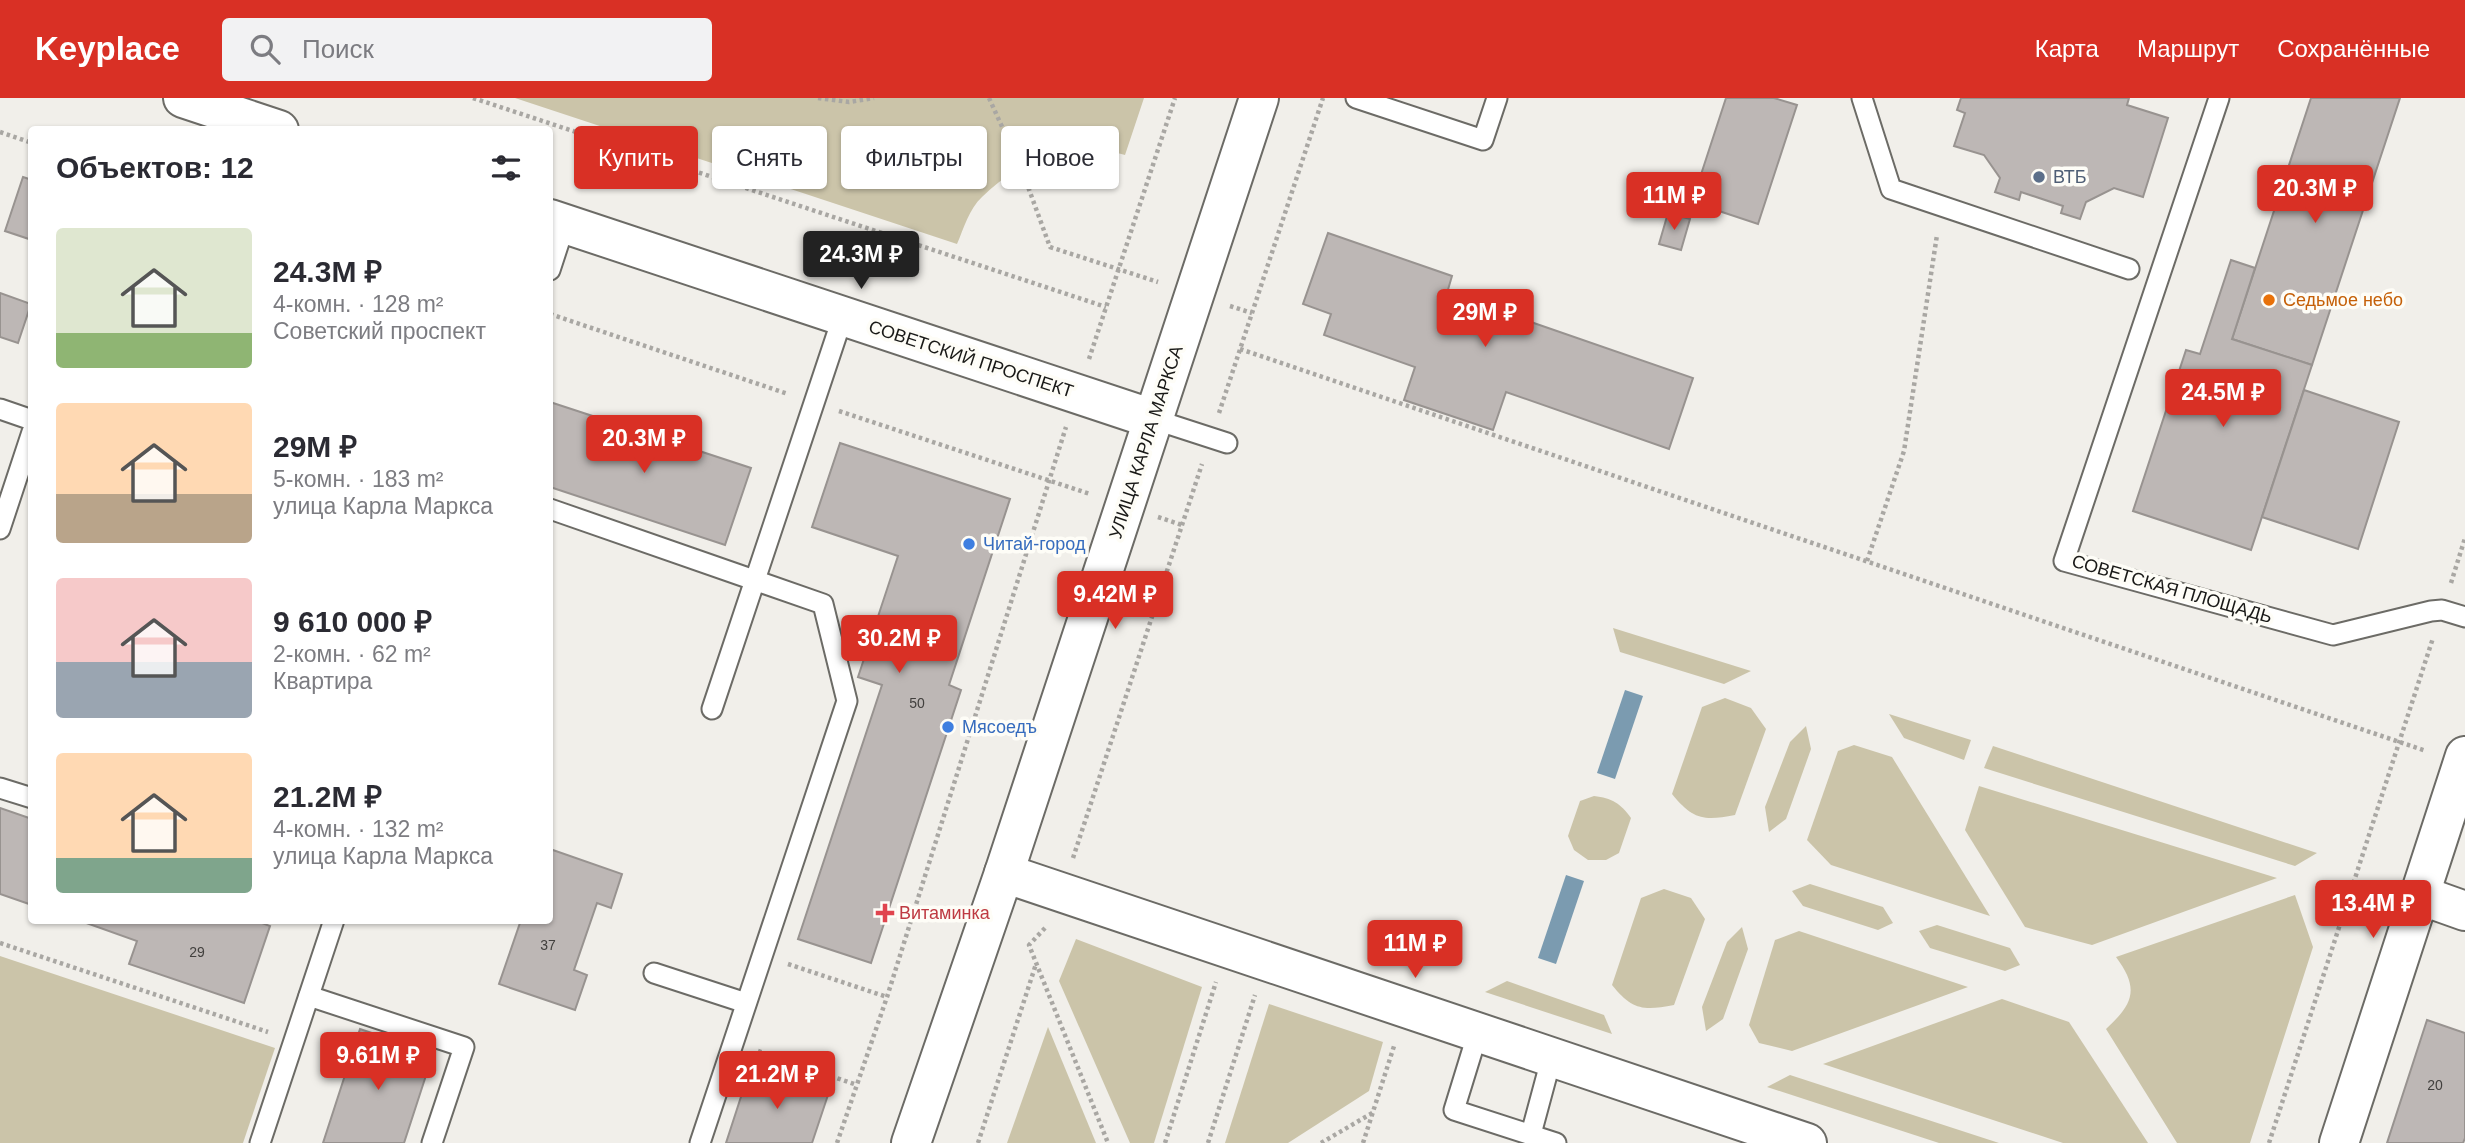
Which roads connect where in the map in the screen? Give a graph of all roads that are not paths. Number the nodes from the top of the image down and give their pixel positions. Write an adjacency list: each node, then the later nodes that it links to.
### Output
1 (183, 98): 7 (main road)
2 (1259, 98): 14 (main road, УЛИЦА КАРЛА МАРКСА)
3 (1356, 98): 4 (lane)
4 (1497, 98)
5 (1861, 98): 10 (lane)
6 (2219, 98): 20 (lane, СОВЕТСКАЯ ПЛОЩАДЬ)
7 (267, 126)
8 (557, 222): 9 (lane); 11 (main road, СОВЕТСКИЙ ПРОСПЕКТ)
9 (553, 250)
10 (2129, 268)
11 (842, 316): 14 (main road, СОВЕТСКИЙ ПРОСПЕКТ); 19 (lane)
12 (0, 409): 13 (lane)
13 (28, 418)
14 (1153, 419): 15 (lane); 25 (main road, УЛИЦА КАРЛА МАРКСА)
15 (1219, 440)
16 (28, 444): 18 (lane)
17 (553, 510): 19 (lane)
18 (0, 528)
19 (755, 580): 21 (lane); 31 (lane)
20 (2465, 617)
21 (712, 709)
22 (2461, 778): 26 (main road)
23 (0, 788): 24 (lane)
24 (28, 797)
25 (1004, 873): 32 (main road); 38 (main road, УЛИЦА КАРЛА МАРКСА)
26 (2420, 895): 27 (main road); 41 (main road)
27 (2465, 911)
28 (333, 924): 30 (lane)
29 (654, 973): 31 (lane)
30 (309, 996): 35 (lane); 36 (lane)
31 (746, 1003): 37 (lane)
32 (1478, 1032): 33 (main road); 34 (lane)
33 (1552, 1056): 34 (lane); 40 (main road)
34 (1531, 1134): 39 (lane)
35 (260, 1143)
36 (432, 1143)
37 (700, 1143)
38 (911, 1143)
39 (1556, 1143)
40 (1807, 1143)
41 (2339, 1143)

